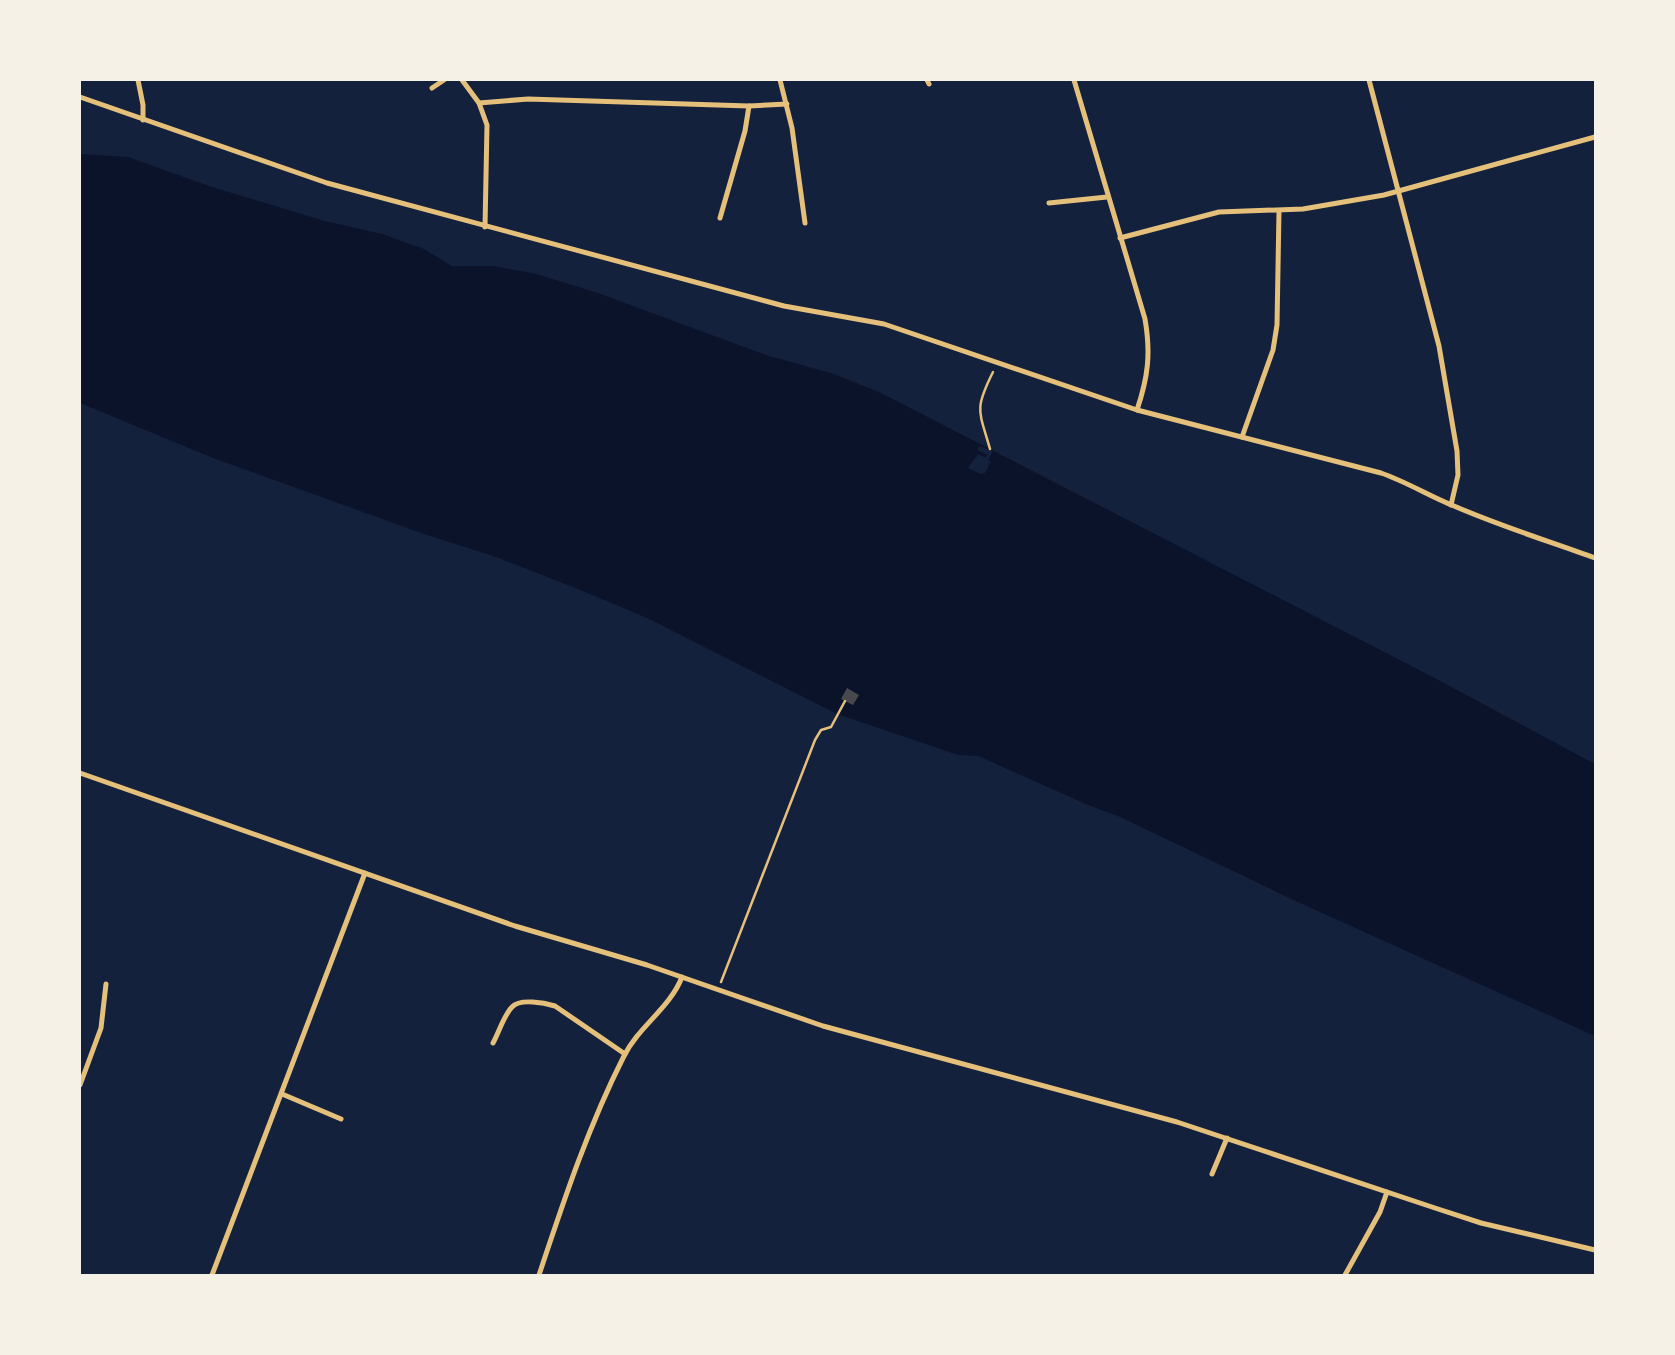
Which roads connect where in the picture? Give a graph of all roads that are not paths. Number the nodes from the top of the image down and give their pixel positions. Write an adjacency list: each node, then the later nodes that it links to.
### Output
1 (138, 80): 12 (street)
2 (444, 80): 7 (street)
3 (462, 80): 9 (street)
4 (780, 80): 10 (street)
5 (1074, 80): 15 (street)
6 (1369, 80): 14 (street)
7 (432, 88)
8 (80, 97): 12 (street)
9 (479, 104): 11 (street); 20 (street)
10 (787, 104): 11 (street); 19 (street)
11 (749, 106): 18 (street)
12 (143, 120): 20 (street)
13 (1595, 137): 14 (street)
14 (1399, 191): 17 (street); 24 (street)
15 (1107, 197): 16 (street); 21 (street)
16 (1049, 203)
17 (1279, 211): 21 (street); 23 (street)
18 (720, 218)
19 (805, 223)
20 (485, 228): 22 (street)
21 (1120, 238): 22 (street)
22 (1137, 410): 23 (street)
23 (1242, 437): 24 (street)
24 (1452, 505): 25 (street)
25 (1595, 558)
26 (80, 772): 27 (street)
27 (365, 873): 28 (street); 33 (street)
28 (682, 977): 31 (street); 35 (street)
29 (106, 984): 32 (street)
30 (493, 1043): 31 (street)
31 (625, 1054): 40 (street)
32 (80, 1085)
33 (282, 1094): 34 (street); 39 (street)
34 (341, 1119)
35 (1227, 1138): 36 (street); 37 (street)
36 (1212, 1174)
37 (1387, 1192): 38 (street); 41 (street)
38 (1595, 1250)
39 (212, 1275)
40 (539, 1275)
41 (1345, 1275)

